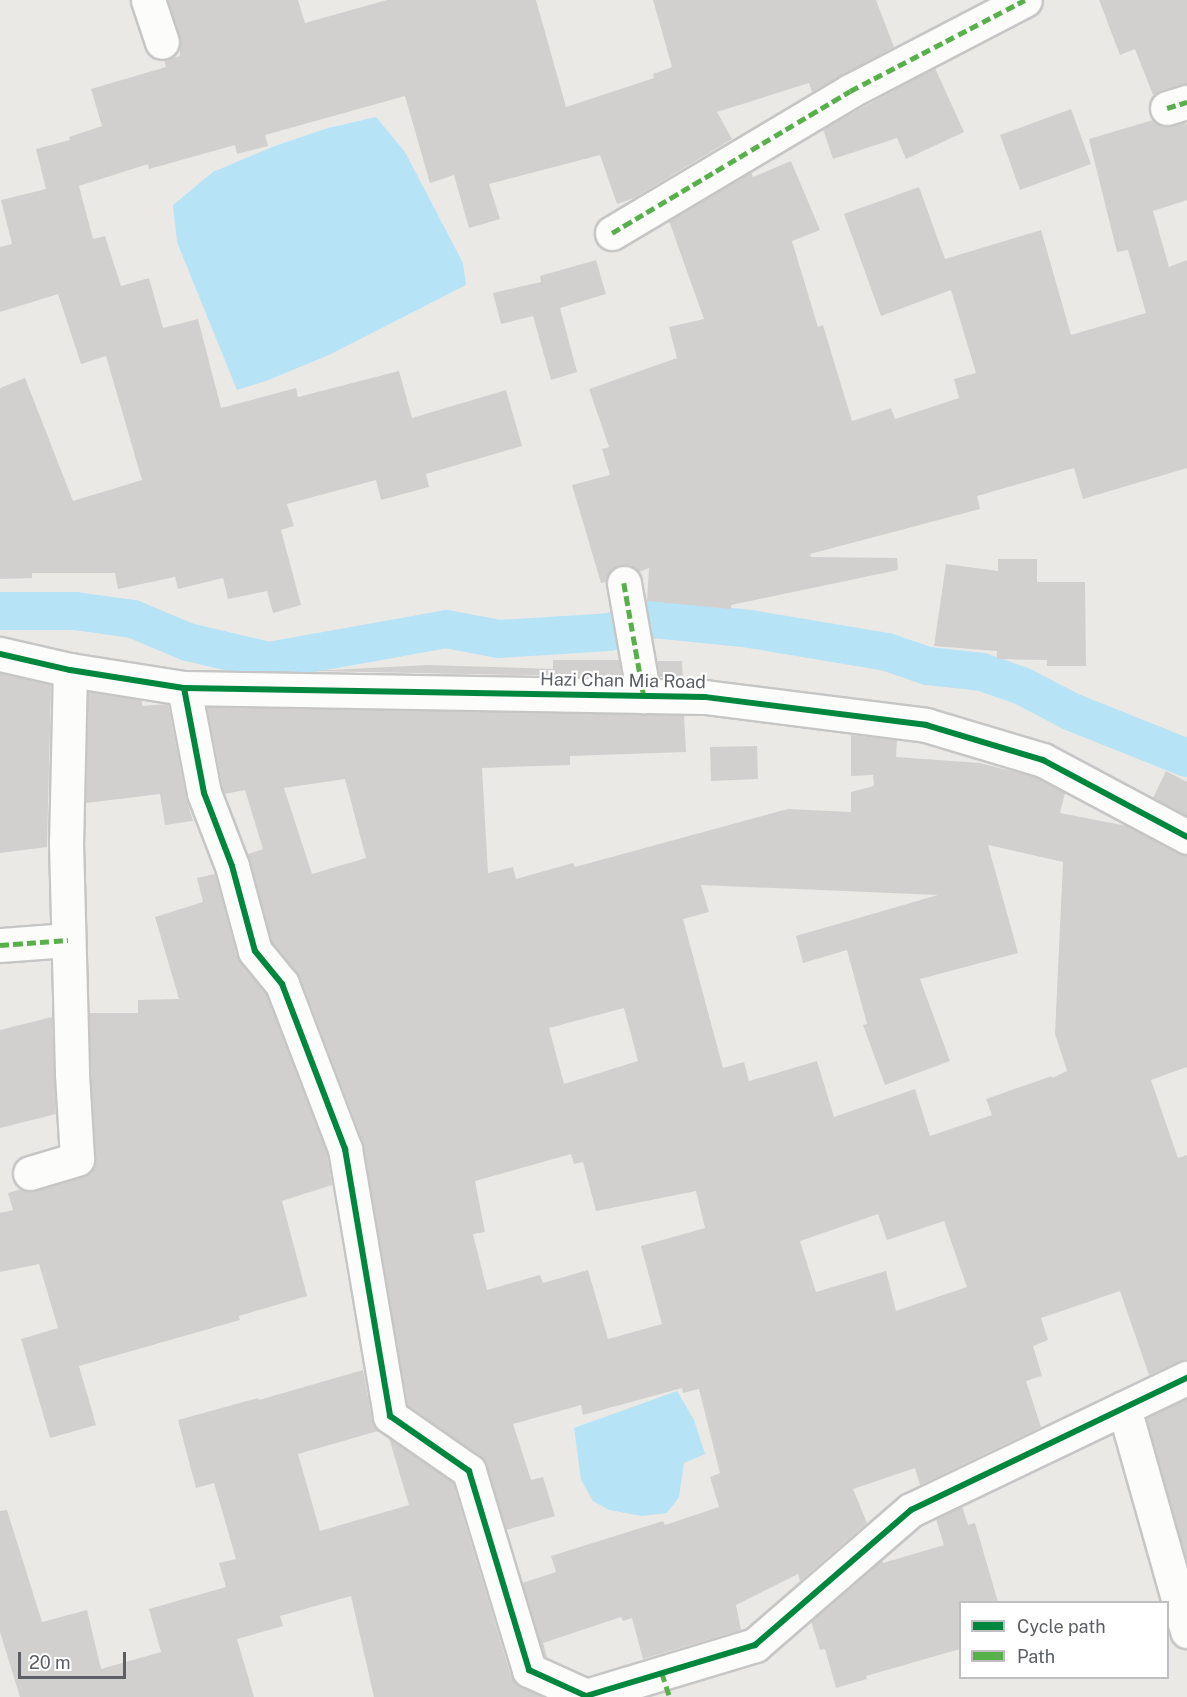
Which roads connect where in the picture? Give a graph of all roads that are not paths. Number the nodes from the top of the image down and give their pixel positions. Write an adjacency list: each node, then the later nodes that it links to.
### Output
1 (148, 0): 3 (street)
2 (1025, 0): 4 (street)
3 (162, 42)
4 (612, 233)
5 (624, 583): 9 (street)
6 (0, 654): 7 (street, Hazi Chan Mia Road)
7 (70, 670): 8 (street, Hazi Chan Mia Road); 11 (street)
8 (184, 688): 9 (street, Hazi Chan Mia Road); 17 (street)
9 (644, 696): 10 (street, Hazi Chan Mia Road)
10 (1187, 837)
11 (68, 940): 12 (street); 13 (street)
12 (0, 945)
13 (30, 1173)
14 (1187, 1378): 15 (street)
15 (1124, 1408): 16 (street); 17 (street)
16 (1187, 1631)
17 (666, 1685)

